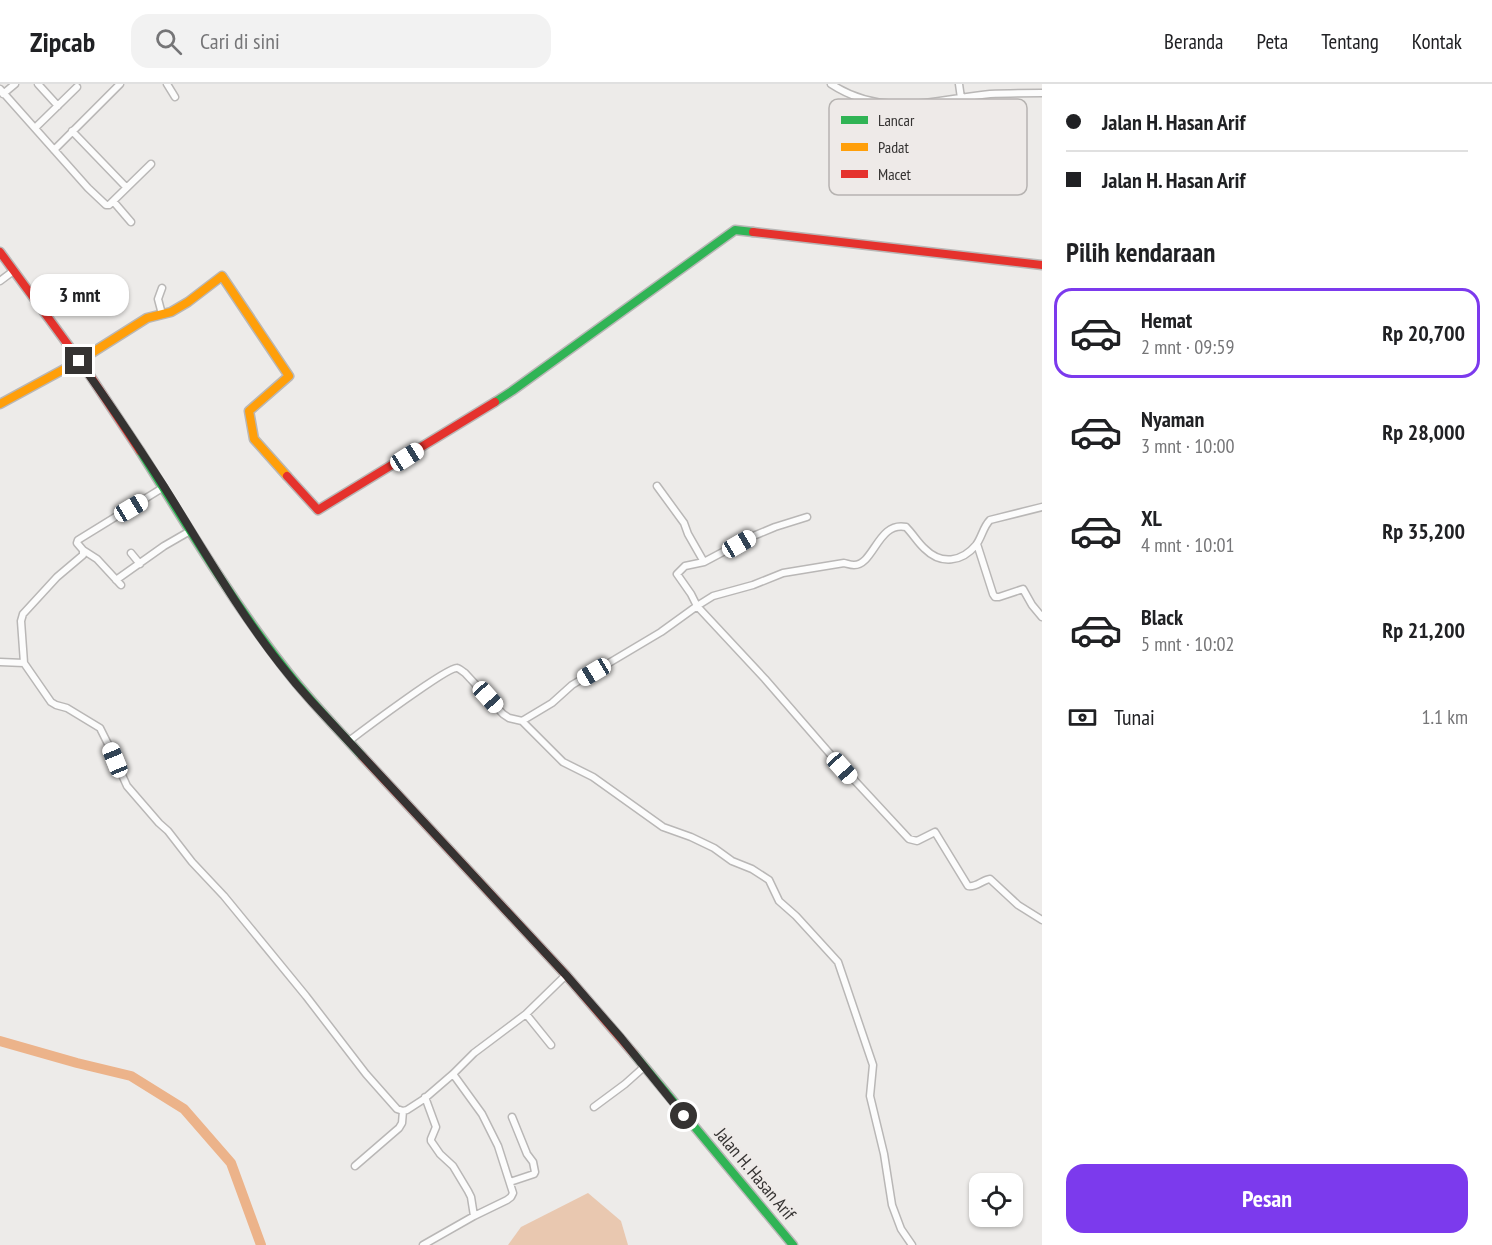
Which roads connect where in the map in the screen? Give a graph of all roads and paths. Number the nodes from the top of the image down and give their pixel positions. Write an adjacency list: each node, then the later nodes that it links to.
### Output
1 (15, 84): 8 (street)
2 (38, 84): 14 (street)
3 (167, 84): 10 (street)
4 (831, 84): 12 (street)
5 (959, 84): 11 (street)
6 (77, 85): 14 (street)
7 (116, 85): 16 (street)
8 (2, 91): 15 (street)
9 (1042, 93): 11 (street)
10 (175, 97)
11 (961, 98): 13 (street)
12 (859, 99)
13 (954, 99)
14 (58, 105): 15 (street)
15 (35, 128): 17 (street)
16 (72, 131): 17 (street); 19 (street)
17 (54, 150): 20 (street)
18 (151, 164): 19 (street)
19 (126, 187): 20 (street)
20 (113, 201): 21 (street)
21 (131, 222)
22 (0, 252): 24 (street, Jalan H. Hasan Arif)
23 (1042, 265): 27 (street)
24 (12, 272): 25 (street); 28 (street, Jalan H. Hasan Arif)
25 (0, 281)
26 (162, 288): 27 (street)
27 (162, 314): 28 (street)
28 (78, 359): 29 (street); 31 (street, Jalan H. Hasan Arif)
29 (0, 404)
30 (657, 486): 38 (street)
31 (164, 488): 34 (street, Jalan H. Hasan Arif); 36 (street)
32 (1042, 507): 35 (street)
33 (807, 517): 38 (street)
34 (190, 531): 39 (street); 45 (street, Jalan H. Hasan Arif)
35 (977, 544): 40 (street); 41 (street)
36 (83, 550): 39 (street); 43 (street)
37 (131, 553): 39 (street)
38 (704, 562): 40 (street)
39 (140, 564)
40 (697, 606): 44 (street); 46 (street)
41 (1042, 617)
42 (0, 662): 43 (street)
43 (24, 663): 54 (street)
44 (522, 721): 45 (street); 61 (street)
45 (349, 741): 47 (street, Jalan H. Hasan Arif)
46 (1042, 920)
47 (566, 975): 48 (street); 50 (street, Jalan H. Hasan Arif)
48 (526, 1014): 49 (street); 51 (street)
49 (551, 1044)
50 (644, 1066): 53 (street); 60 (street, Jalan H. Hasan Arif)
51 (453, 1074): 52 (street); 57 (street)
52 (425, 1097): 54 (street); 58 (street)
53 (594, 1107)
54 (403, 1111): 56 (street)
55 (512, 1117): 57 (street)
56 (355, 1166)
57 (510, 1182): 58 (street)
58 (474, 1216): 59 (street)
59 (423, 1245)
60 (793, 1245)
61 (912, 1245)

